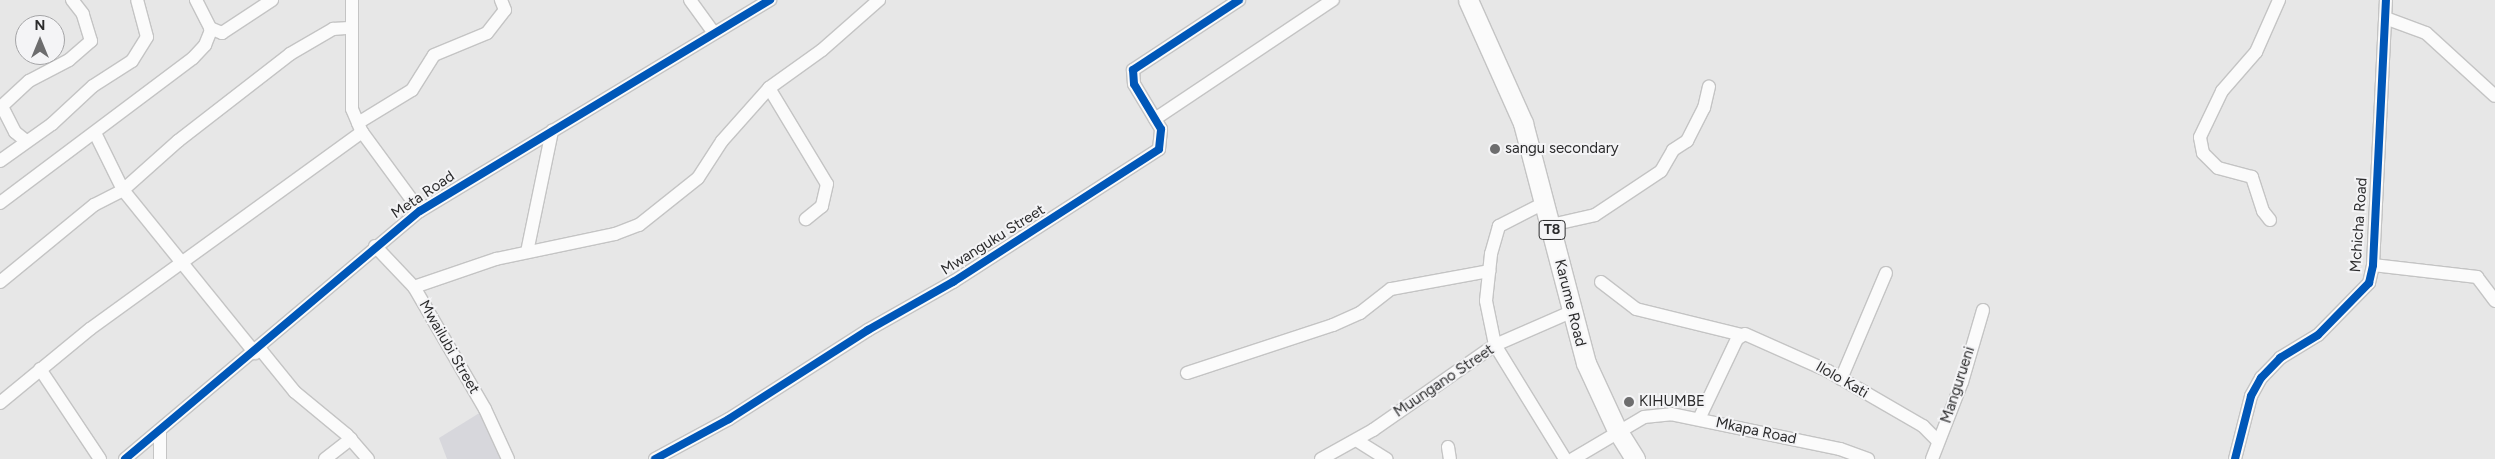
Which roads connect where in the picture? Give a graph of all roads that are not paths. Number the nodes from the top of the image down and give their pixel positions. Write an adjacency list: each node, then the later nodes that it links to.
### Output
1 (72, 0): 22 (street)
2 (137, 0): 27 (street)
3 (196, 0): 17 (street)
4 (272, 0): 17 (street)
5 (352, 0): 16 (street)
6 (501, 0): 24 (street)
7 (690, 0): 18 (street)
8 (770, 0): 18 (street, Meta Road)
9 (879, 0): 20 (street)
10 (1239, 0): 23 (street, Mwanguku Street)
11 (1333, 0): 23 (street)
12 (1468, 0): 30 (highway, Karume Road / T8)
13 (2279, 0): 34 (street)
14 (2386, 0): 15 (street, Mchicha Road)
15 (2388, 19): 21 (street); 39 (street, Mchicha Road)
16 (349, 28): 24 (street); 29 (street)
17 (212, 30): 26 (street)
18 (714, 33): 25 (street, Meta Road)
19 (1709, 87): 35 (street)
20 (769, 88): 33 (street); 37 (street)
21 (2495, 96)
22 (1, 106): 27 (street)
23 (1156, 119): 68 (street, Mwanguku Street)
24 (360, 128): 32 (street); 38 (street)
25 (552, 131): 32 (street, Meta Road); 37 (street)
26 (95, 133): 29 (street); 31 (street)
27 (26, 141): 28 (street)
28 (0, 161)
29 (123, 190): 38 (street); 42 (street)
30 (1546, 202): 35 (highway, Karume Road / T8); 40 (street)
31 (0, 203)
32 (420, 211): 36 (street, Meta Road)
33 (806, 219)
34 (2270, 220)
35 (1551, 225): 47 (highway, Karume Road / T8)
36 (375, 246): 44 (street, Mwailubi Street); 50 (street, Meta Road)
37 (527, 252): 44 (street)
38 (184, 264): 50 (street); 51 (street)
39 (2373, 264): 45 (street); 76 (street, Mchicha Road)
40 (1489, 272): 49 (street); 52 (street)
41 (1886, 273): 53 (street)
42 (0, 282)
43 (1601, 282): 48 (street, Ilolo Kati)
44 (414, 288): 67 (street, Mwailubi Street)
45 (2495, 301)
46 (1983, 310): 60 (street, Mangurueni)
47 (1571, 312): 49 (street, Muungano Street); 56 (highway, Karume Road / T8)
48 (1741, 335): 53 (street, Ilolo Kati); 55 (street)
49 (1495, 345): 59 (street, Muungano Street); 71 (street)
50 (257, 351): 57 (street, Meta Road); 58 (street)
51 (40, 368): 54 (street); 62 (street)
52 (1188, 374)
53 (1841, 378): 60 (street, Ilolo Kati)
54 (0, 403)
55 (1699, 419): 56 (street, Mkapa Road); 61 (street, Mkapa Road)
56 (1617, 430): 72 (street, Mkapa Road); 73 (highway, Karume Road / T8)
57 (160, 431): 63 (street, Meta Road); 64 (street)
58 (351, 439): 65 (street); 66 (street)
59 (1356, 440): 69 (street, Muungano Street); 70 (street)
60 (1937, 440): 75 (street, Mangurueni)
61 (1838, 454): 74 (street, Mkapa Road)
62 (100, 459)
63 (125, 459)
64 (160, 459)
65 (325, 459)
66 (368, 459)
67 (508, 459)
68 (655, 459)
69 (1321, 459)
70 (1387, 459)
71 (1564, 459)
72 (1574, 459)
73 (1636, 459)
74 (1868, 459)
75 (1932, 459)
76 (2235, 459)

